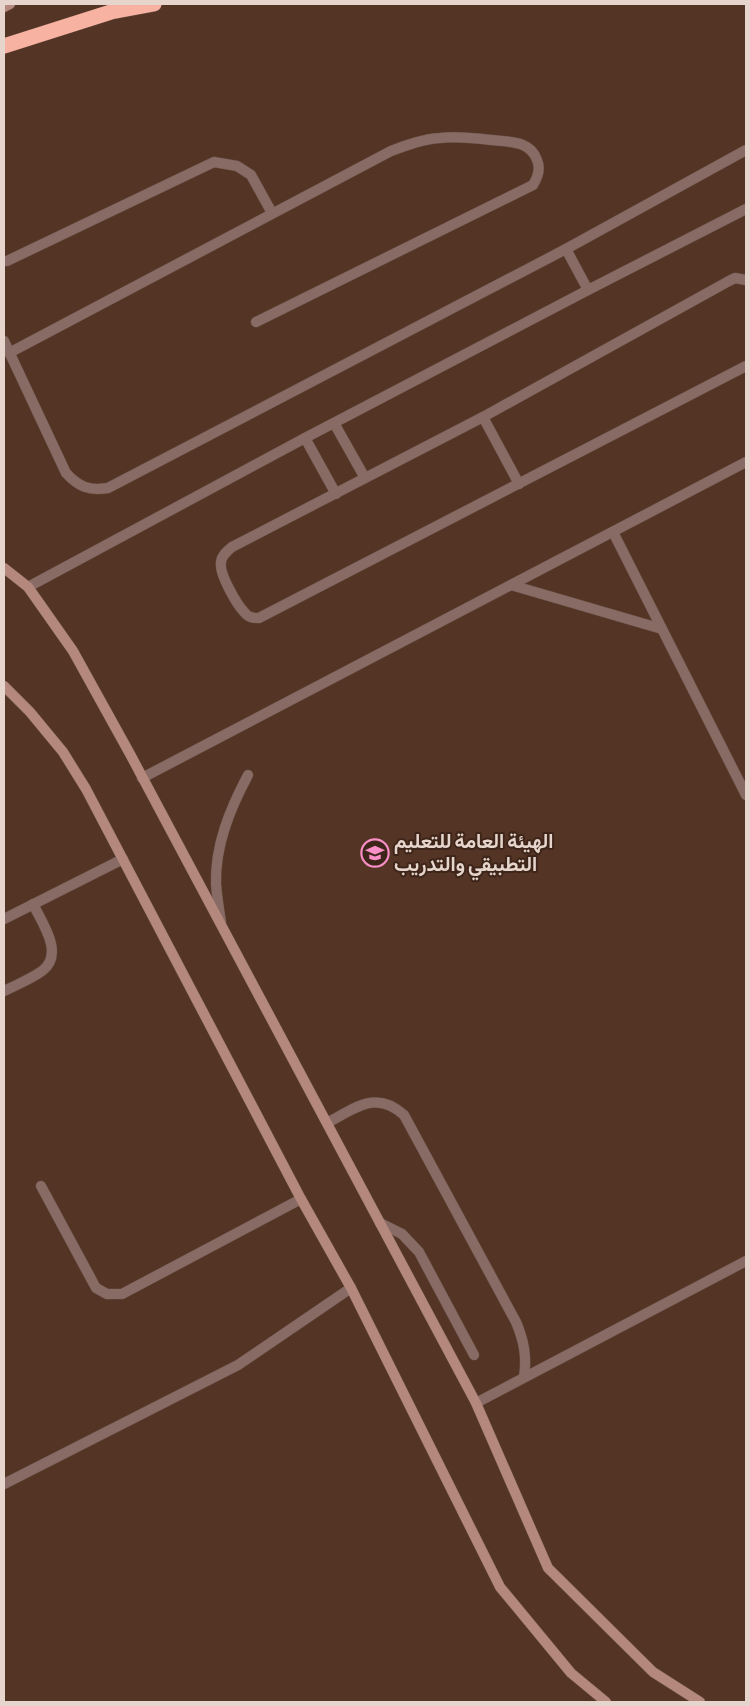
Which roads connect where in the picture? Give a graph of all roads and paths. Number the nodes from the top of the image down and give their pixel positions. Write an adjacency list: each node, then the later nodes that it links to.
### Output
1 (10, 4): 3 (street)
2 (154, 4): 4 (highway)
3 (4, 7)
4 (4, 46)
5 (746, 150): 8 (lane)
6 (746, 210): 11 (lane)
7 (272, 213): 9 (lane); 12 (lane); 14 (lane)
8 (566, 249): 11 (lane); 14 (lane)
9 (7, 261)
10 (746, 280): 16 (lane)
11 (588, 290): 17 (lane)
12 (256, 322)
13 (4, 342): 14 (lane)
14 (9, 353)
15 (746, 366): 21 (lane)
16 (483, 417): 20 (lane); 21 (lane)
17 (334, 423): 18 (lane); 20 (lane)
18 (305, 438): 22 (lane); 26 (lane)
19 (746, 462): 23 (lane)
20 (365, 478): 22 (lane)
21 (519, 484): 22 (lane)
22 (336, 494)
23 (613, 532): 25 (lane); 27 (lane)
24 (4, 568): 26 (street)
25 (511, 585): 27 (lane); 30 (lane)
26 (28, 587): 30 (street)
27 (662, 629): 31 (lane)
28 (4, 686): 32 (street)
29 (248, 775): 35 (lane)
30 (142, 778): 35 (street)
31 (746, 795)
32 (123, 858): 33 (lane); 39 (street)
33 (33, 904): 34 (lane); 36 (lane)
34 (4, 919)
35 (221, 926): 37 (street)
36 (4, 991)
37 (327, 1123): 40 (street); 44 (lane)
38 (42, 1186): 39 (lane)
39 (301, 1198): 42 (street)
40 (380, 1223): 43 (lane); 45 (street)
41 (746, 1261): 44 (lane)
42 (352, 1288): 46 (lane); 47 (street)
43 (474, 1355)
44 (524, 1378): 45 (lane)
45 (476, 1403): 48 (street)
46 (4, 1484)
47 (606, 1702)
48 (700, 1702)

